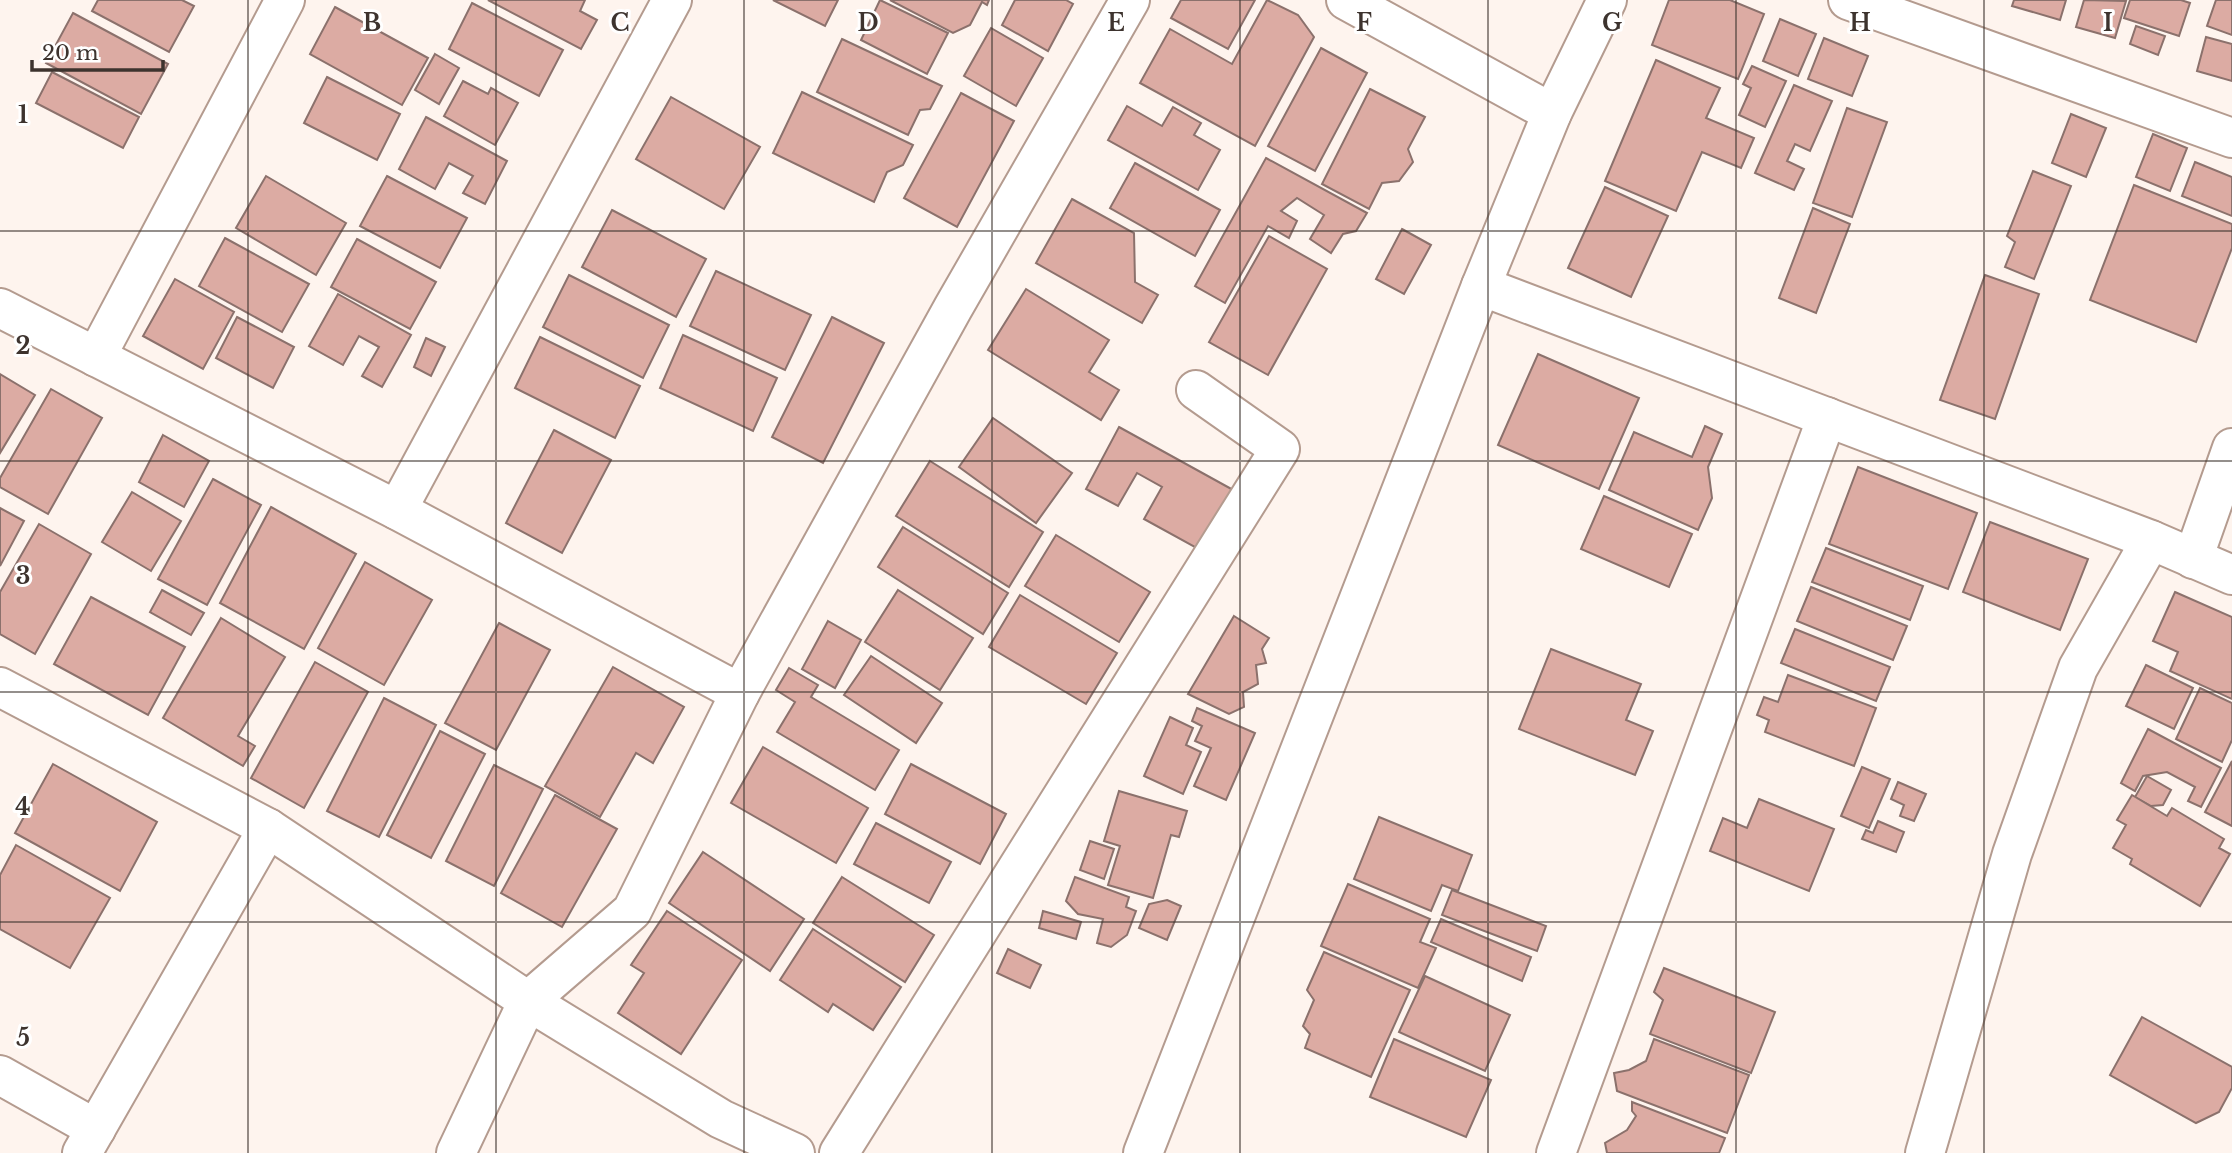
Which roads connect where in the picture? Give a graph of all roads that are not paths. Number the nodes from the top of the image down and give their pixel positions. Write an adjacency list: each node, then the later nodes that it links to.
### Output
1 (285, 0): 11 (street)
2 (672, 0): 15 (street)
3 (1130, 0): 20 (street)
4 (1346, 0): 7 (street)
5 (1607, 0): 7 (street)
6 (1848, 0): 8 (street)
7 (1552, 113): 9 (street)
8 (2232, 138)
9 (1481, 286): 13 (street); 28 (street)
10 (0, 308): 11 (street)
11 (96, 357): 15 (street)
12 (1196, 390): 27 (street)
13 (1827, 417): 16 (street); 29 (street)
14 (2232, 448): 17 (street)
15 (397, 510): 20 (street)
16 (2151, 540): 17 (street); 30 (street)
17 (2193, 559): 18 (street)
18 (2232, 575)
19 (0, 687): 21 (street)
20 (740, 693): 22 (street)
21 (268, 828): 22 (street); 24 (street)
22 (528, 1001): 25 (street); 26 (street)
23 (0, 1076): 24 (street)
24 (89, 1141)
25 (456, 1153)
26 (796, 1153)
27 (839, 1153)
28 (1143, 1153)
29 (1556, 1153)
30 (1925, 1153)

